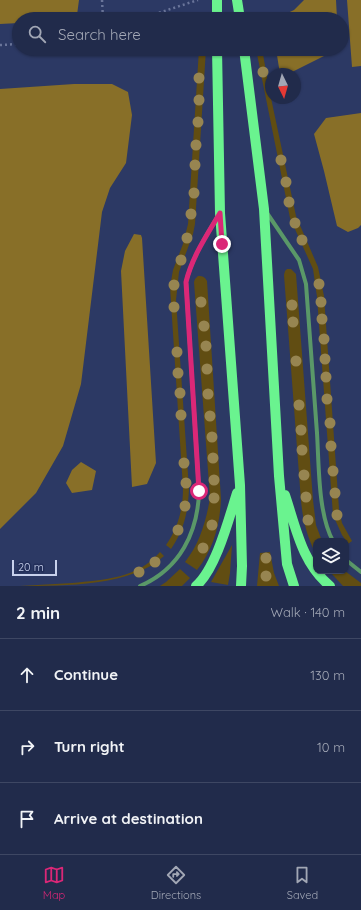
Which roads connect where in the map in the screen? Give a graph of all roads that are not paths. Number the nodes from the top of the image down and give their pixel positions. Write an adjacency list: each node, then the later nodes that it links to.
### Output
1 (217, 0): 3 (main road)
2 (237, 0): 4 (main road)
3 (217, 12)
4 (239, 12)
5 (217, 56): 8 (main road)
6 (245, 56): 7 (main road)
7 (264, 209): 9 (main road); 11 (street)
8 (220, 213): 10 (main road); 14 (street)
9 (279, 476): 17 (main road); 18 (main road)
10 (240, 485): 15 (main road); 16 (main road)
11 (332, 538)
12 (349, 562): 13 (street)
13 (361, 572)
14 (140, 586)
15 (196, 586)
16 (241, 586)
17 (294, 586)
18 (330, 586)

